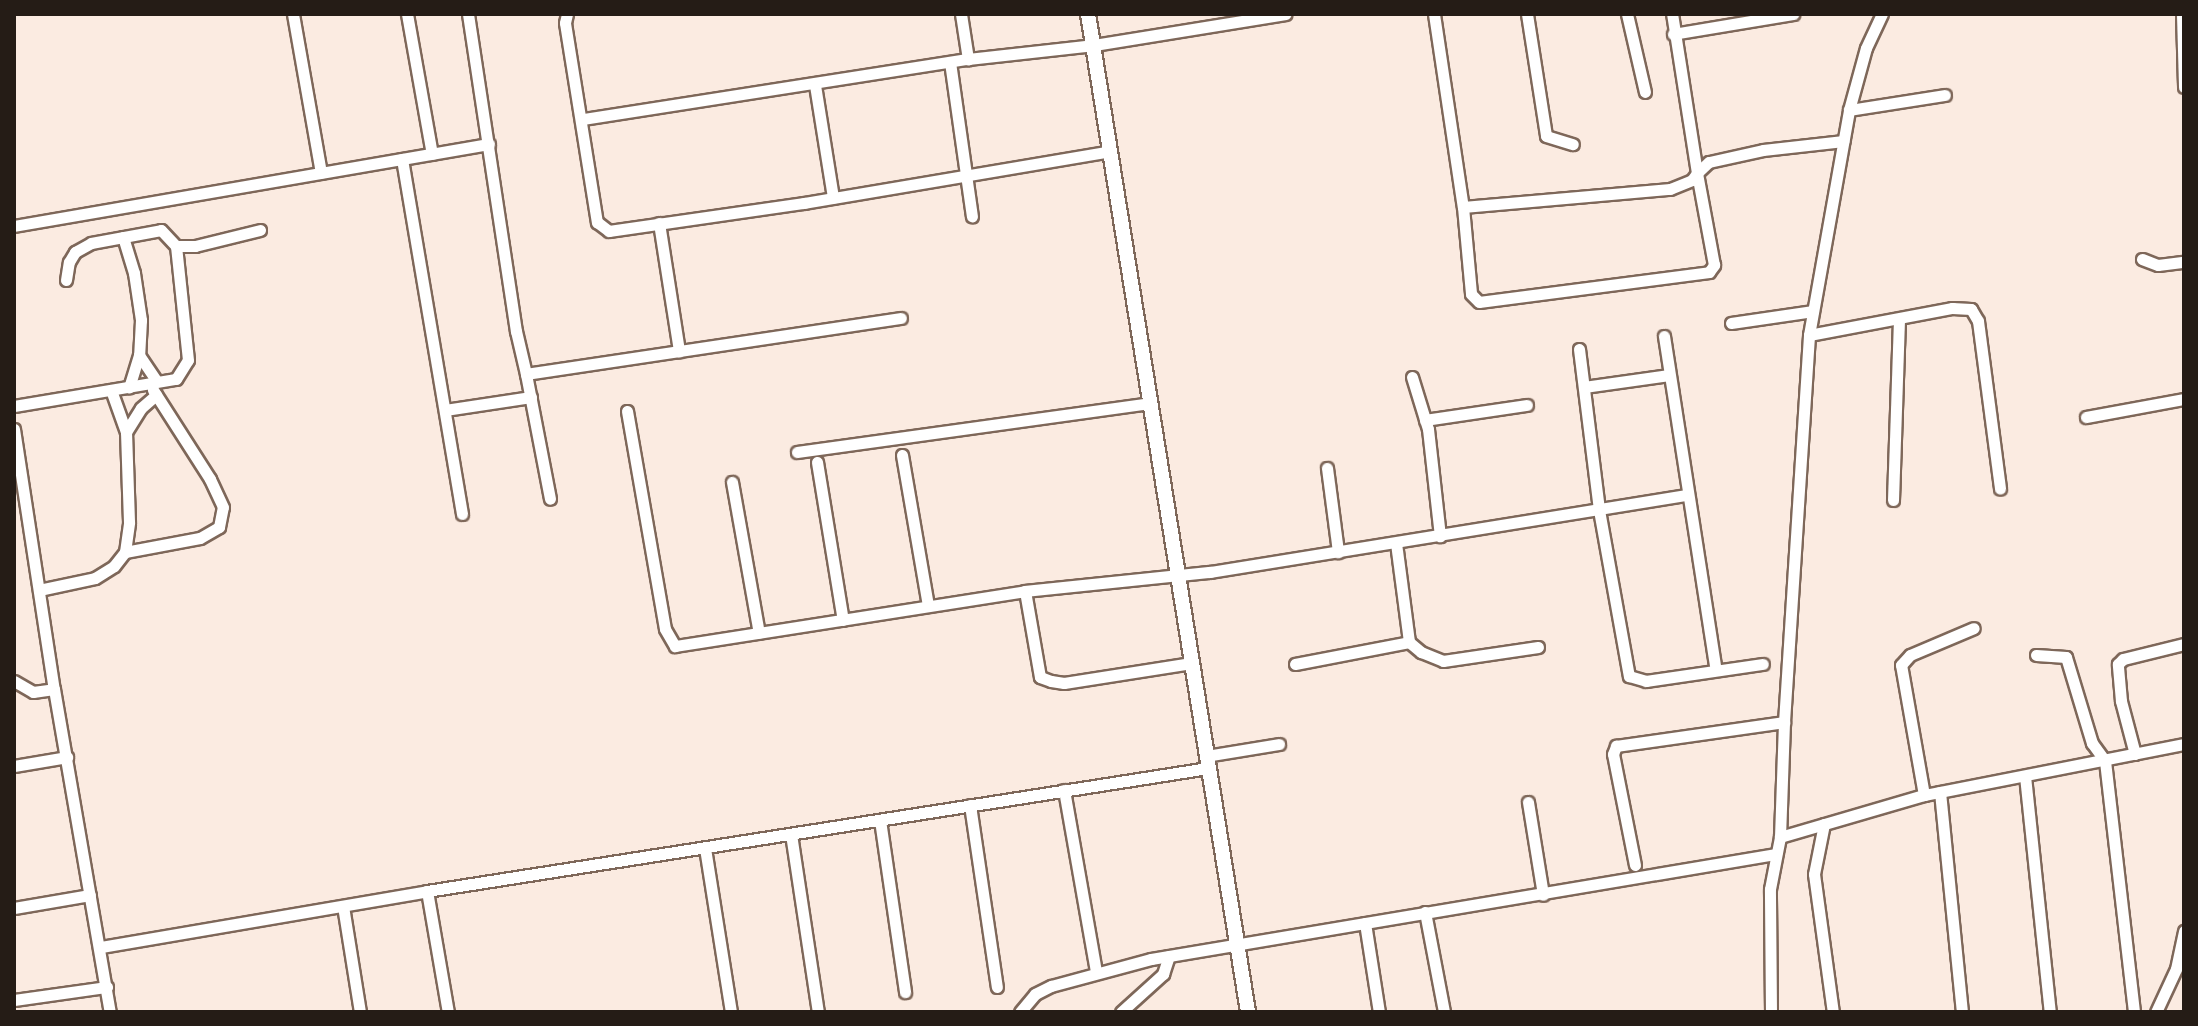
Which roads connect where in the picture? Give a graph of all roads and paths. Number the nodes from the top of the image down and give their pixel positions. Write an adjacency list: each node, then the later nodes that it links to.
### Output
1 (293, 14): 31 (street)
2 (407, 14): 29 (street)
3 (468, 14): 26 (street)
4 (567, 14): 24 (street)
5 (961, 14): 17 (street)
6 (1088, 14): 16 (street)
7 (1286, 14): 16 (street)
8 (1434, 14): 35 (street)
9 (1527, 14): 27 (street)
10 (1627, 14): 21 (street)
11 (1672, 14): 15 (street)
12 (1793, 14): 15 (street)
13 (1881, 14): 23 (street)
14 (2182, 14): 20 (street)
15 (1673, 34): 32 (street)
16 (1094, 45): 17 (street); 28 (street)
17 (968, 59): 18 (street)
18 (950, 62): 19 (street); 33 (street)
19 (815, 85): 24 (street); 34 (street)
20 (2184, 87)
21 (1645, 92)
22 (1945, 95): 23 (street)
23 (1849, 110): 25 (street)
24 (583, 119): 37 (street)
25 (1843, 141): 32 (street); 45 (street)
26 (489, 144): 29 (street); 54 (street)
27 (1573, 144)
28 (1110, 151): 33 (street); 63 (street)
29 (432, 154): 30 (street)
30 (402, 159): 31 (street); 66 (street)
31 (321, 173): 38 (street)
32 (1697, 173): 35 (street); 35 (street)
33 (966, 175): 34 (street); 36 (street)
34 (833, 198): 37 (street)
35 (1463, 207)
36 (972, 216)
37 (659, 223): 52 (street)
38 (14, 226)
39 (260, 230): 41 (street)
40 (123, 237): 41 (street); 44 (street); 53 (street)
41 (176, 246): 58 (street)
42 (2142, 259): 43 (street)
43 (2184, 262)
44 (66, 280)
45 (1813, 311): 48 (street); 49 (street)
46 (901, 318): 52 (street)
47 (1899, 319): 49 (street); 77 (street); 80 (street)
48 (1731, 323)
49 (1809, 335): 104 (street)
50 (1664, 336): 55 (street)
51 (1579, 349): 59 (street)
52 (679, 351): 54 (street)
53 (139, 355): 57 (street); 58 (street)
54 (526, 374): 61 (street)
55 (1669, 375): 59 (street); 78 (street)
56 (1412, 377): 69 (street)
57 (129, 387): 58 (street); 60 (street)
58 (154, 387): 71 (street); 85 (street)
59 (1584, 387): 81 (street)
60 (111, 390): 65 (street); 71 (street)
61 (531, 397): 66 (street); 79 (street)
62 (2184, 399): 68 (street)
63 (1148, 403): 72 (street); 87 (street)
64 (1527, 405): 69 (street)
65 (14, 406)
66 (445, 410): 82 (street)
67 (627, 411): 93 (street)
68 (2086, 417)
69 (1425, 420): 83 (street)
70 (14, 429): 88 (street)
71 (126, 432): 85 (street)
72 (797, 452)
73 (902, 455): 90 (street)
74 (817, 462): 91 (street)
75 (1327, 468): 86 (street)
76 (732, 482): 93 (street)
77 (2000, 489)
78 (1686, 495): 81 (street); 101 (street)
79 (550, 499)
80 (1893, 500)
81 (1599, 510): 83 (street); 101 (street)
82 (462, 514)
83 (1440, 536): 84 (street)
84 (1396, 543): 86 (street); 94 (street)
85 (125, 552): 88 (street)
86 (1338, 552): 87 (street)
87 (1179, 573): 89 (street); 98 (street)
88 (39, 590): 103 (street)
89 (1025, 591): 90 (street); 98 (street)
90 (928, 606): 91 (street)
91 (843, 620): 93 (street)
92 (1974, 628): 115 (street)
93 (759, 633)
94 (1409, 642): 96 (street); 99 (street)
95 (2184, 644): 107 (street)
96 (1538, 647)
97 (2036, 655): 109 (street)
98 (1191, 663): 110 (street)
99 (1295, 664)
100 (1763, 664): 101 (street)
101 (1716, 670)
102 (14, 681): 103 (street)
103 (54, 689): 108 (street)
104 (1784, 722): 121 (street); 124 (street)
105 (1279, 744): 110 (street)
106 (2184, 744): 107 (street)
107 (2135, 754): 109 (street)
108 (67, 757): 111 (street); 126 (street)
109 (2105, 761): 112 (street); 155 (street)
110 (1207, 762): 113 (street); 133 (street)
111 (14, 766)
112 (2025, 776): 114 (street); 154 (street)
113 (1064, 790): 117 (street); 136 (street)
114 (1940, 792): 115 (street); 153 (street)
115 (1924, 795): 119 (street)
116 (1528, 802): 127 (street)
117 (970, 805): 118 (street); 138 (street)
118 (880, 820): 120 (street); 139 (street)
119 (1824, 824): 121 (street); 152 (street)
120 (791, 834): 122 (street); 145 (street)
121 (1780, 837): 123 (street)
122 (705, 848): 125 (street); 144 (street)
123 (1776, 854): 127 (street); 151 (street)
124 (1635, 865)
125 (427, 891): 128 (street); 143 (street)
126 (90, 895): 129 (street); 134 (street)
127 (1543, 895): 130 (street)
128 (343, 906): 134 (street); 142 (street)
129 (14, 908)
130 (1425, 912): 131 (street); 150 (street)
131 (1365, 923): 133 (street); 149 (street)
132 (2184, 931): 156 (street)
133 (1237, 944): 135 (street); 148 (street)
134 (101, 947): 137 (street)
135 (1169, 956): 136 (street); 147 (street)
136 (1096, 972): 146 (street)
137 (107, 987): 140 (street); 141 (street)
138 (997, 987)
139 (905, 992)
140 (14, 1000)
141 (110, 1012)
142 (360, 1012)
143 (448, 1012)
144 (731, 1012)
145 (818, 1012)
146 (1020, 1012)
147 (1121, 1012)
148 (1248, 1012)
149 (1379, 1012)
150 (1444, 1012)
151 (1771, 1012)
152 (1833, 1012)
153 (1962, 1012)
154 (2050, 1012)
155 (2134, 1012)
156 (2156, 1012)

